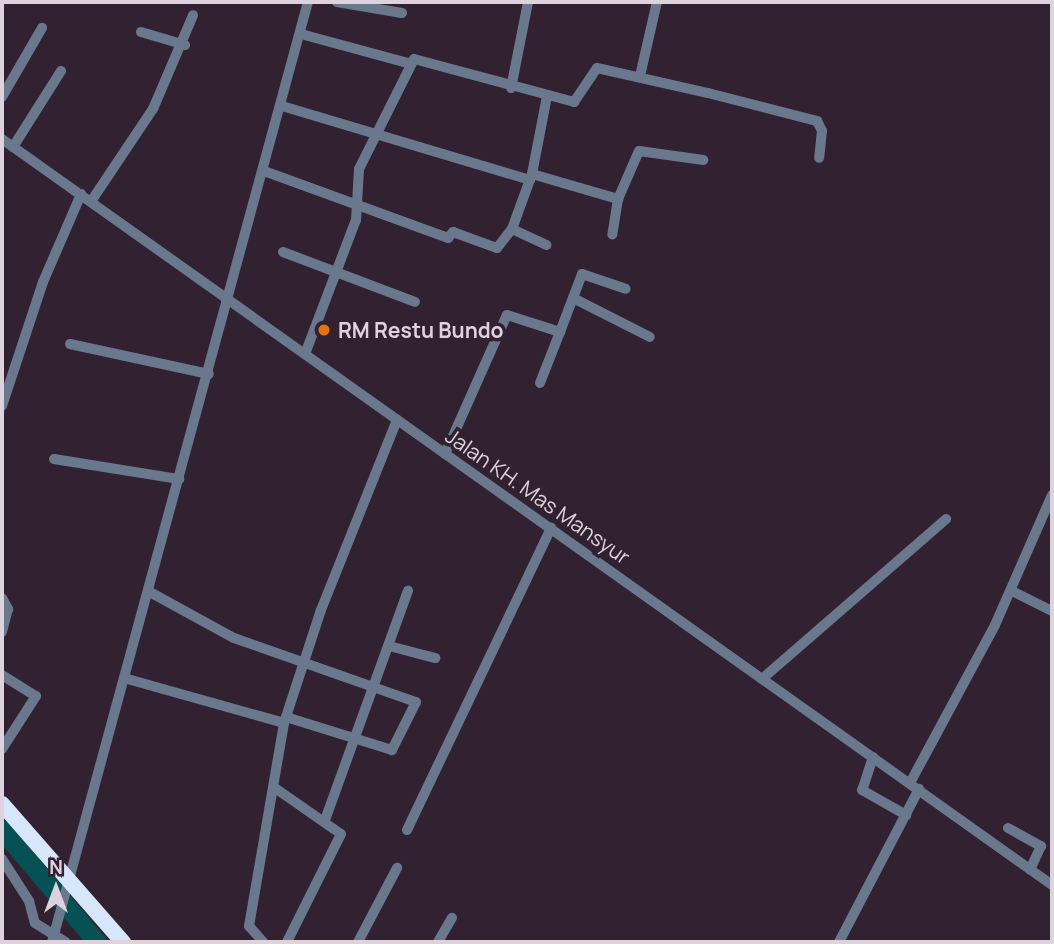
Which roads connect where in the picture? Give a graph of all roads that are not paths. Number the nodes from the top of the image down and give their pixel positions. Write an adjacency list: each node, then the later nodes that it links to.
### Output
1 (309, 2): 9 (street)
2 (337, 2): 5 (street)
3 (528, 2): 14 (street)
4 (657, 2): 13 (street)
5 (402, 13)
6 (193, 15): 10 (street)
7 (42, 28): 16 (street)
8 (141, 32): 10 (street)
9 (301, 34): 11 (street); 17 (street)
10 (185, 45): 25 (street)
11 (408, 63): 14 (street); 18 (street)
12 (61, 71): 20 (street)
13 (640, 76): 15 (street); 21 (street)
14 (511, 88): 15 (street)
15 (547, 96): 24 (street)
16 (2, 97)
17 (282, 106): 18 (street); 23 (street)
18 (377, 134): 24 (street); 27 (street)
19 (2, 139): 20 (street, Jalan KH. Mas Mansyur)
20 (13, 147): 25 (street, Jalan KH. Mas Mansyur)
21 (819, 158)
22 (703, 160): 26 (street)
23 (264, 171): 27 (street); 35 (street)
24 (531, 177): 26 (street); 28 (street)
25 (87, 197): 35 (street, Jalan KH. Mas Mansyur); 41 (street)
26 (618, 200): 29 (street)
27 (359, 201): 28 (street); 32 (street)
28 (512, 229): 30 (street)
29 (612, 235)
30 (547, 245)
31 (283, 252): 32 (street)
32 (337, 273): 36 (street); 40 (street)
33 (626, 289): 34 (street)
34 (573, 298): 37 (street); 38 (street)
35 (229, 302): 40 (street, Jalan KH. Mas Mansyur); 42 (street)
36 (415, 302)
37 (560, 332): 43 (street); 46 (street)
38 (650, 337)
39 (71, 344): 42 (street)
40 (305, 354): 45 (street, Jalan KH. Mas Mansyur)
41 (7, 374): 44 (street)
42 (209, 374): 48 (street)
43 (540, 383)
44 (2, 406)
45 (397, 420): 46 (street, Jalan KH. Mas Mansyur); 60 (street)
46 (445, 454): 51 (street, Jalan KH. Mas Mansyur)
47 (54, 459): 48 (street)
48 (178, 479): 53 (street)
49 (1052, 495): 52 (street)
50 (946, 519): 63 (street)
51 (551, 528): 63 (street, Jalan KH. Mas Mansyur); 75 (street)
52 (1012, 591): 56 (street); 69 (street)
53 (148, 592): 60 (street); 62 (street)
54 (408, 592): 58 (street)
55 (2, 598): 57 (street)
56 (1052, 611)
57 (2, 632)
58 (388, 646): 59 (street); 64 (street)
59 (435, 659)
60 (302, 663): 64 (street); 65 (street)
61 (2, 675): 67 (street)
62 (124, 678): 65 (street); 80 (street)
63 (762, 679): 68 (street, Jalan KH. Mas Mansyur)
64 (377, 687): 66 (street); 66 (street)
65 (285, 720): 66 (street); 70 (street)
66 (359, 736): 73 (street)
67 (2, 749)
68 (873, 757): 69 (street, Jalan KH. Mas Mansyur); 72 (street)
69 (914, 786): 72 (street); 78 (street, Jalan KH. Mas Mansyur)
70 (275, 788): 73 (street); 85 (street)
71 (2, 804): 80 (highway)
72 (905, 815): 89 (street)
73 (325, 820): 86 (street)
74 (1008, 828): 78 (street)
75 (407, 830)
76 (2, 859): 82 (street)
77 (397, 868): 87 (street)
78 (1030, 870): 79 (street, Jalan KH. Mas Mansyur)
79 (1051, 882)
80 (67, 890): 82 (street); 84 (highway)
81 (452, 918): 88 (street)
82 (54, 935): 83 (street)
83 (65, 942)
84 (123, 942)
85 (263, 942)
86 (287, 942)
87 (358, 942)
88 (438, 942)
89 (839, 942)

